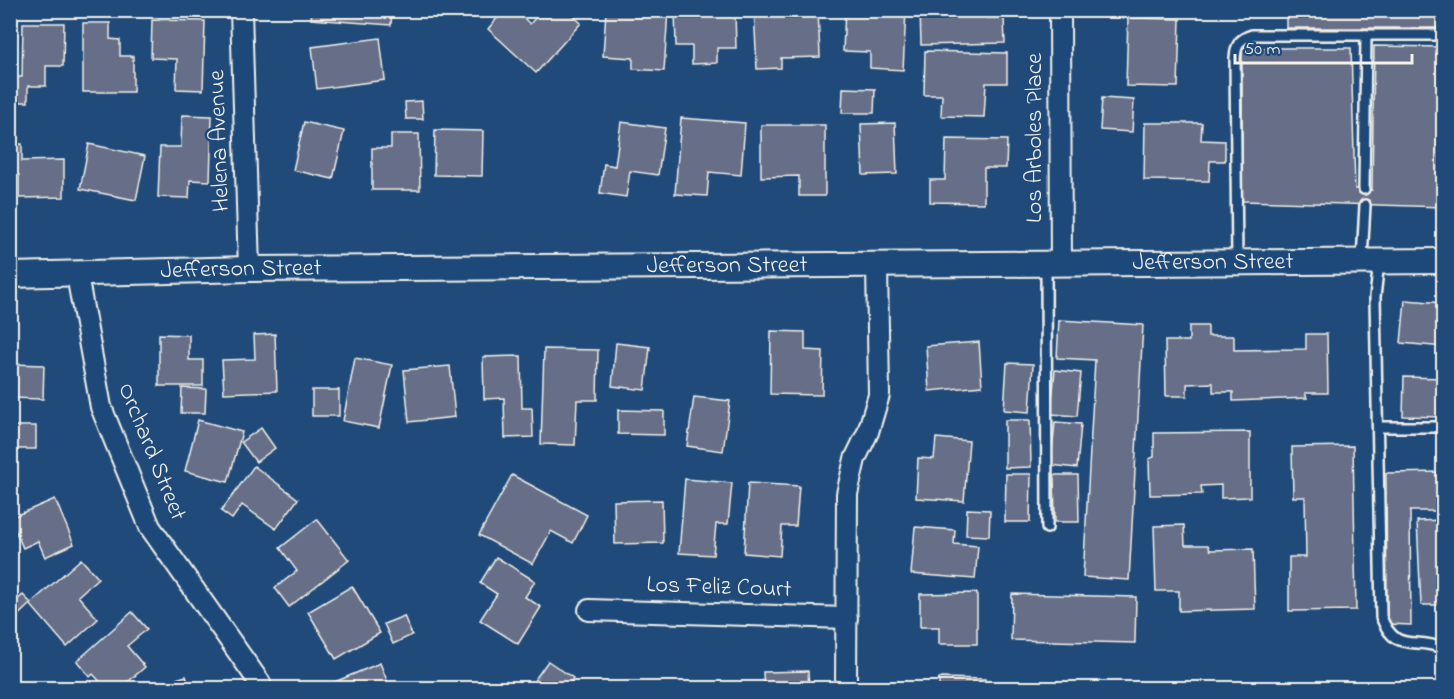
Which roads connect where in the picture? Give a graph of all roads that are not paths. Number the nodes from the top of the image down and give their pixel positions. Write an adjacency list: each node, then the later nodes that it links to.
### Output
1 (241, 10): 12 (street, Helena Avenue)
2 (1060, 10): 11 (street, Los Arboles Place)
3 (1366, 35): 4 (lane); 5 (lane); 9 (lane)
4 (1443, 35)
5 (1364, 189)
6 (1365, 205): 8 (lane)
7 (1443, 261): 8 (street, Jefferson Street)
8 (1370, 262): 9 (street, Jefferson Street); 15 (lane)
9 (1238, 263): 11 (street, Jefferson Street)
10 (877, 265): 11 (street, Jefferson Street); 12 (street, Jefferson Street); 19 (street)
11 (1054, 265): 17 (lane)
12 (249, 269): 14 (street, Jefferson Street)
13 (10, 275): 14 (street, Jefferson Street)
14 (77, 275): 21 (street, Orchard Street)
15 (1378, 427): 16 (lane); 20 (lane)
16 (1443, 428)
17 (1047, 528)
18 (589, 610): 19 (street, Los Feliz Court)
19 (847, 618): 22 (street)
20 (1443, 649)
21 (261, 688)
22 (846, 688)

